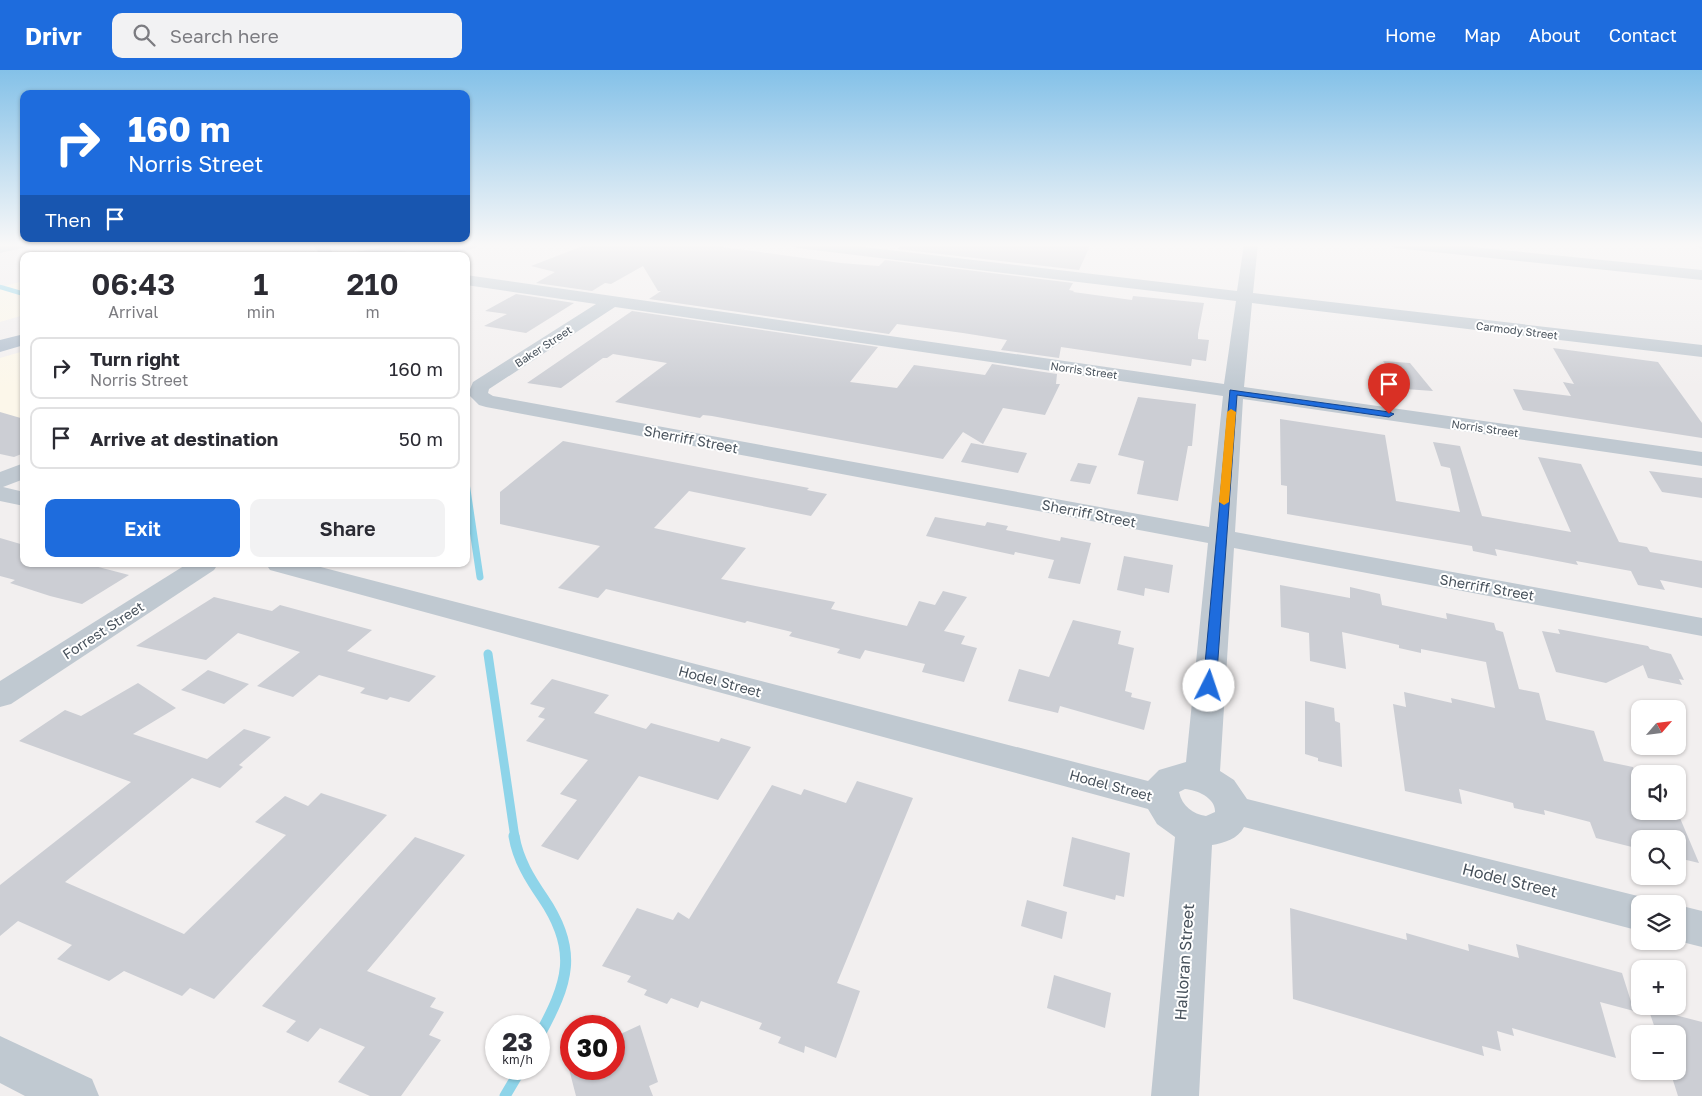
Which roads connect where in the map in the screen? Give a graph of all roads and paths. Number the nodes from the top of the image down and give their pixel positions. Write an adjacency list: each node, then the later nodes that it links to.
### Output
1 (545, 292): 5 (street, Norris Street)
2 (1194, 292): 4 (street, Carmody Street)
3 (1246, 292): 4 (street)
4 (1245, 298): 10 (street, Carmody Street); 11 (street)
5 (612, 302): 11 (street, Norris Street); 12 (street, Baker Street)
6 (20, 328): 7 (main road)
7 (0, 334)
8 (20, 340): 9 (main road)
9 (0, 346)
10 (1702, 351)
11 (1233, 392): 13 (street, Norris Street); 18 (street)
12 (478, 394): 18 (street, Sherriff Street)
13 (1702, 459)
14 (20, 472): 15 (street)
15 (0, 482)
16 (0, 494): 17 (street)
17 (20, 499)
18 (1221, 538): 21 (street, Sherriff Street); 23 (street)
19 (200, 567): 22 (street, Forrest Street)
20 (290, 567): 24 (street, Hodel Street)
21 (1702, 627)
22 (0, 696)
23 (1202, 778): 24 (street); 25 (street)
24 (1160, 798): 26 (street)
25 (1234, 810): 26 (street); 27 (street, Hodel Street)
26 (1194, 829): 32 (street, Halloran Street)
27 (1631, 911)
28 (1686, 925): 29 (street)
29 (1702, 929)
30 (0, 1059): 31 (street)
31 (74, 1096)
32 (1175, 1096)

